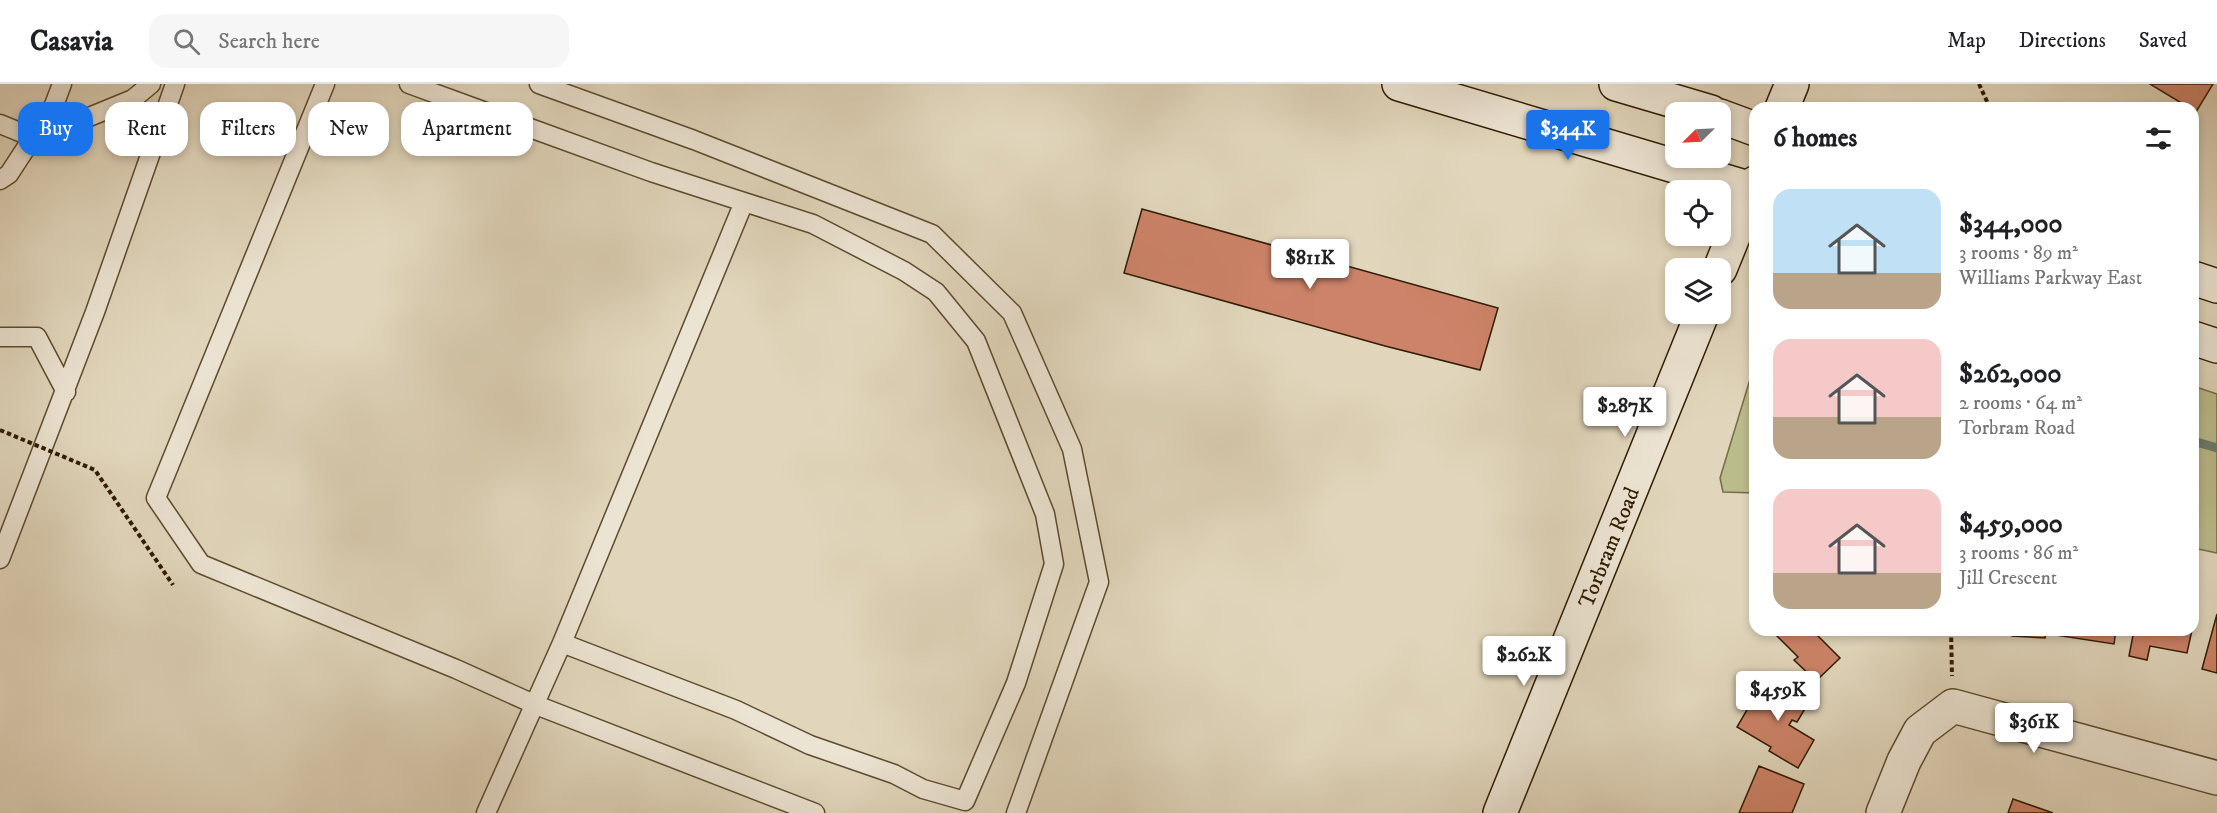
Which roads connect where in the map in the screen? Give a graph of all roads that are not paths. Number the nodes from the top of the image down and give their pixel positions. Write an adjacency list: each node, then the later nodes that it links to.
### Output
1 (62, 84): 10 (lane)
2 (150, 84): 13 (lane)
3 (175, 84): 30 (lane)
4 (325, 84): 33 (lane)
5 (409, 84): 22 (lane)
6 (539, 84): 35 (lane)
7 (1399, 84): 20 (main road)
8 (1616, 84): 11 (main road)
9 (1792, 84): 12 (main road)
10 (55, 102)
11 (1678, 102)
12 (1784, 102)
13 (93, 115)
14 (1731, 120): 16 (main road)
15 (0, 124): 17 (lane)
16 (1749, 127)
17 (18, 131)
18 (20, 156): 19 (lane)
19 (0, 180)
20 (1749, 186)
21 (1749, 199): 23 (main road)
22 (744, 202): 32 (lane); 32 (lane)
23 (1725, 258)
24 (2199, 280): 25 (main road)
25 (2217, 286)
26 (1698, 324): 40 (main road, Torbram Road)
27 (0, 337): 30 (lane)
28 (2199, 340): 29 (main road)
29 (2217, 346)
30 (66, 392): 31 (lane)
31 (0, 559)
32 (562, 644): 33 (lane)
33 (536, 705): 36 (lane); 37 (lane)
34 (2217, 778): 41 (main road)
35 (1030, 781): 38 (lane); 39 (lane)
36 (486, 813)
37 (815, 813)
38 (1008, 813)
39 (1017, 813)
40 (1500, 813)
41 (1882, 813)

